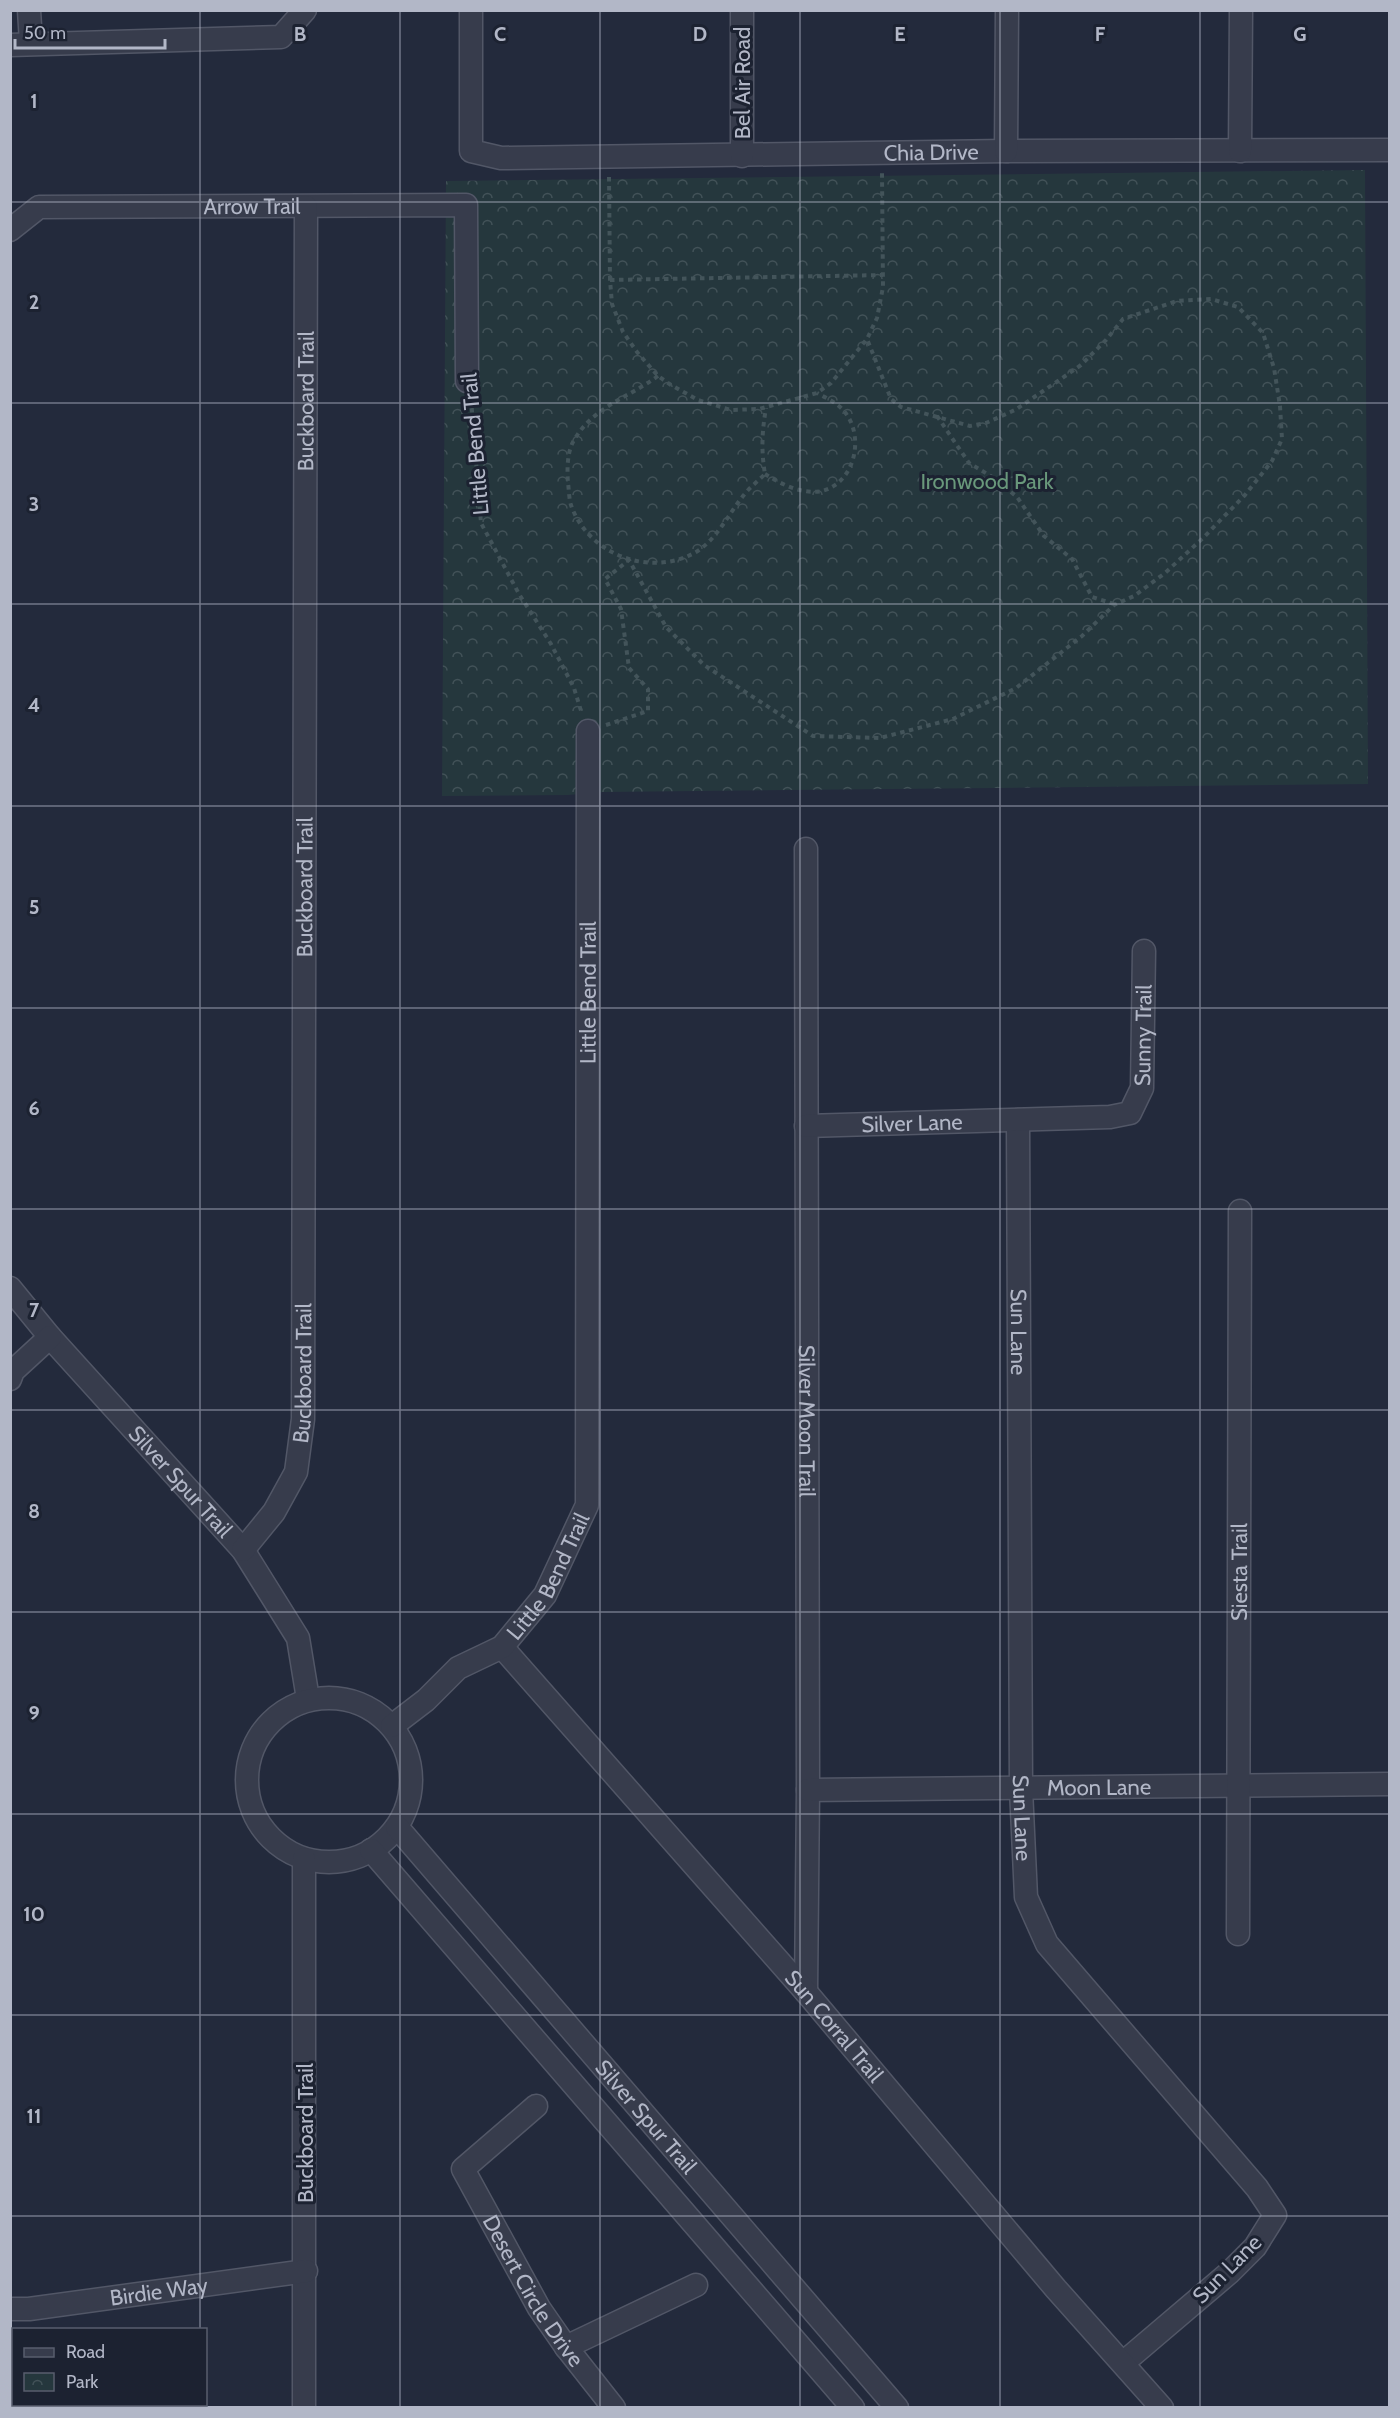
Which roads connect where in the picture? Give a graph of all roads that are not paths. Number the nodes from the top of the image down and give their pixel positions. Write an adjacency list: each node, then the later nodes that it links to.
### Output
1 (29, 10): 7 (street)
2 (305, 10): 7 (street)
3 (471, 10): 11 (street, Chia Drive)
4 (742, 10): 11 (street, Bel Air Road)
5 (1006, 10): 9 (street)
6 (1240, 10): 10 (street)
7 (21, 44)
8 (1389, 150): 10 (street, Chia Drive)
9 (1006, 151): 10 (street, Chia Drive); 11 (street, Chia Drive)
10 (1240, 151)
11 (742, 156)
12 (466, 205): 13 (street, Arrow Trail); 15 (street, Little Bend Trail)
13 (306, 207): 14 (street, Arrow Trail); 25 (street, Buckboard Trail)
14 (10, 230)
15 (467, 381)
16 (588, 731): 26 (street, Little Bend Trail)
17 (806, 849): 20 (street, Silver Moon Trail)
18 (1144, 951): 19 (street, Sunny Trail)
19 (1018, 1120): 20 (street, Silver Lane); 31 (street, Sun Lane)
20 (806, 1126): 32 (street, Silver Moon Trail)
21 (1240, 1211): 30 (street, Siesta Trail)
22 (10, 1288): 23 (street, Silver Spur Trail)
23 (50, 1337): 24 (street); 25 (street, Silver Spur Trail)
24 (10, 1379)
25 (243, 1550): 27 (street, Silver Spur Trail)
26 (502, 1647): 28 (street, Little Bend Trail); 37 (street, Sun Corral Trail)
27 (308, 1699): 28 (street); 35 (street)
28 (392, 1726): 33 (street)
29 (1389, 1784): 30 (street, Moon Lane)
30 (1240, 1785): 31 (street, Moon Lane); 36 (street, Siesta Trail)
31 (1021, 1789): 32 (street, Moon Lane); 47 (street, Sun Lane)
32 (808, 1790): 37 (street, Silver Moon Trail)
33 (397, 1827): 34 (street); 39 (street, Silver Spur Trail)
34 (371, 1850): 35 (street); 40 (street, Silver Spur Trail)
35 (304, 1859): 42 (street, Buckboard Trail)
36 (1238, 1934)
37 (806, 1992): 47 (street, Sun Corral Trail)
38 (536, 2106): 46 (street, Desert Circle Drive)
39 (739, 2223): 40 (street); 41 (street, Silver Spur Trail)
40 (714, 2246): 44 (street, Silver Spur Trail)
41 (778, 2268): 44 (street); 51 (street, Silver Spur Trail)
42 (306, 2271): 45 (street, Birdie Way); 48 (street, Buckboard Trail)
43 (696, 2285): 46 (street)
44 (752, 2290): 50 (street, Silver Spur Trail)
45 (10, 2309)
46 (566, 2347): 49 (street, Desert Circle Drive)
47 (1123, 2363): 52 (street, Sun Corral Trail)
48 (304, 2408)
49 (614, 2408)
50 (852, 2408)
51 (897, 2408)
52 (1162, 2408)

